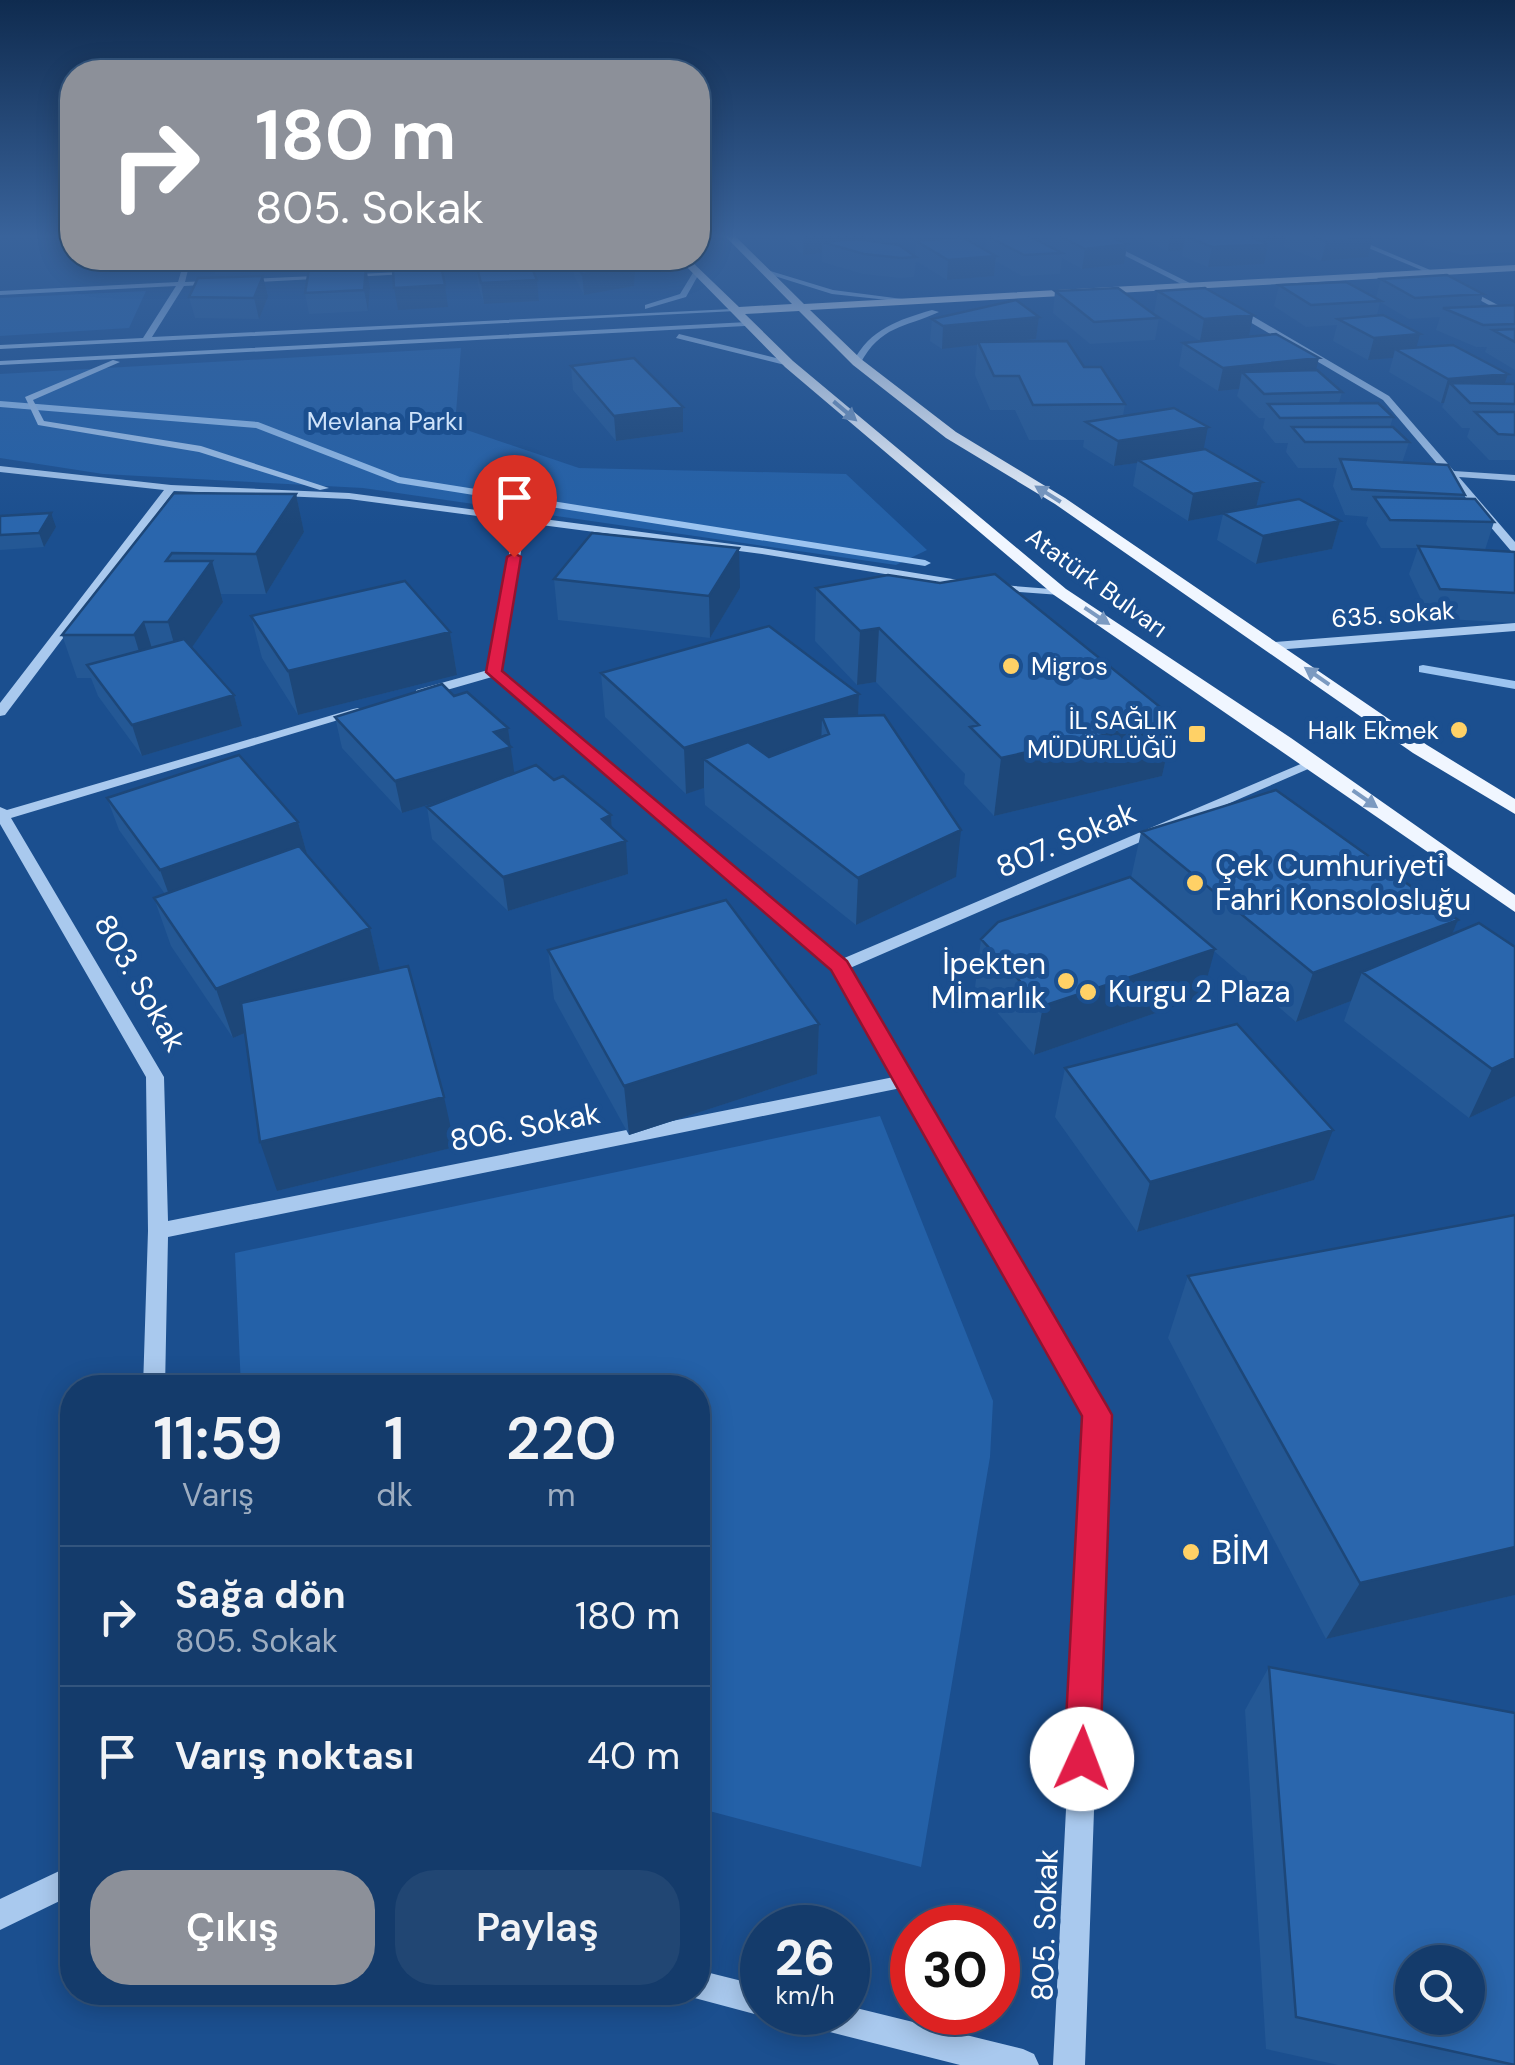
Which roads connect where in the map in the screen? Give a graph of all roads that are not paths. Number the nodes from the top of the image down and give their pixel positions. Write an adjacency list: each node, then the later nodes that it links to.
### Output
1 (151, 331): 9 (street)
2 (299, 331): 9 (street)
3 (600, 331): 11 (street)
4 (612, 331): 14 (street)
5 (754, 331): 14 (main road, Atatürk Bulvarı)
6 (824, 331): 12 (main road, Atatürk Bulvarı)
7 (882, 331): 12 (street)
8 (1273, 331): 16 (street)
9 (147, 338): 10 (street)
10 (0, 347)
11 (136, 354): 13 (street); 19 (street)
12 (857, 362): 24 (main road, Atatürk Bulvarı, one-way to 12)
13 (0, 363)
14 (789, 364): 22 (main road, Atatürk Bulvarı, one-way to 22)
15 (0, 468): 18 (street)
16 (1452, 474): 17 (street); 21 (street)
17 (1515, 478)
18 (171, 488): 19 (street); 28 (street)
19 (349, 496): 20 (street)
20 (521, 519): 22 (street); 25 (street)
21 (1515, 549)
22 (1060, 592): 29 (main road, Atatürk Bulvarı, one-way to 29)
23 (1515, 628): 24 (street, 635. sokak)
24 (1275, 646): 30 (main road, Atatürk Bulvarı, one-way to 24)
25 (494, 672): 26 (street); 33 (street, 805. Sokak)
26 (399, 700)
27 (380, 705): 31 (street)
28 (0, 712)
29 (1314, 764): 32 (main road, Atatürk Bulvarı, one-way to 32); 33 (street, 807. Sokak)
30 (1515, 808)
31 (2, 813): 35 (street, 803. Sokak)
32 (1515, 905)
33 (840, 966): 34 (street, 805. Sokak)
34 (904, 1081): 35 (street, 806. Sokak); 43 (street, 805. Sokak)
35 (158, 1231): 36 (street, 803. Sokak)
36 (154, 1375)
37 (60, 1886): 38 (street)
38 (0, 1915)
39 (710, 1988): 40 (street)
40 (740, 1996)
41 (870, 2027): 42 (street)
42 (1023, 2065)
43 (1069, 2065)

